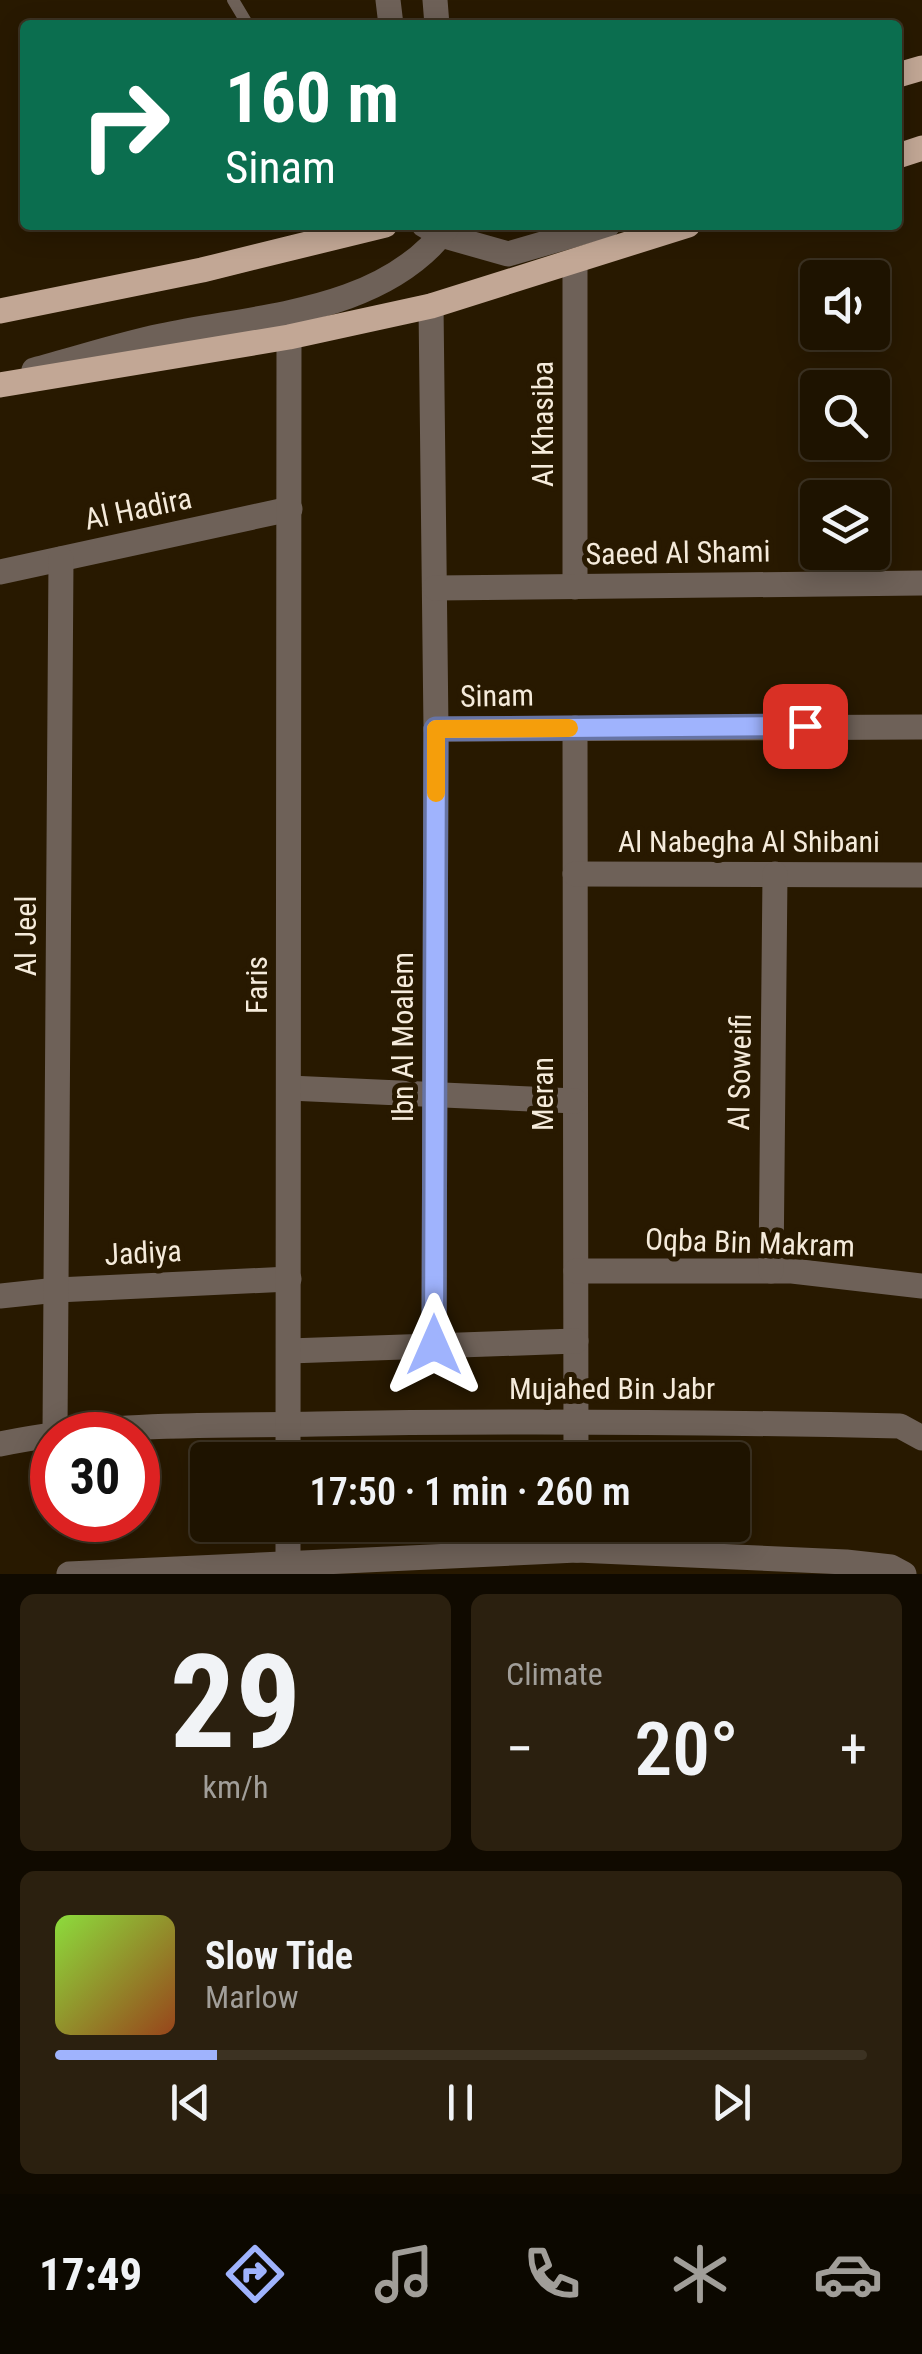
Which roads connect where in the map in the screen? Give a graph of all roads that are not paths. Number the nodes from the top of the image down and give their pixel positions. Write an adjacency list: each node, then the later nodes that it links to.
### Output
1 (357, 230): 8 (main road)
2 (436, 230): 10 (street)
3 (443, 230): 4 (street)
4 (591, 230)
5 (673, 230): 6 (main road)
6 (575, 262): 7 (main road); 15 (street, Al Khasiba)
7 (432, 306): 9 (main road); 16 (street, Sinam)
8 (0, 311)
9 (288, 337): 10 (main road); 11 (street, Faris)
10 (0, 382)
11 (290, 509): 12 (street, Al Hadira); 23 (street, Faris)
12 (60, 559): 13 (street, Al Hadira); 30 (street, Al Jeel)
13 (0, 572)
14 (922, 583): 15 (street, Saeed Al Shami)
15 (575, 587): 16 (street, Saeed Al Shami)
16 (435, 588): 19 (street, Sinam)
17 (922, 726): 18 (street, Sinam)
18 (574, 728): 19 (street, Sinam); 20 (street, Meran)
19 (436, 729): 24 (street, Ibn Al Moalem)
20 (575, 874): 21 (street, Al Nabegha Al Shibani); 25 (street, Meran)
21 (774, 874): 22 (street, Al Nabegha Al Shibani); 27 (street, Al Soweifi)
22 (922, 875)
23 (289, 1088): 24 (street); 28 (street, Faris)
24 (435, 1095): 25 (street); 33 (street, Ibn Al Moalem)
25 (576, 1101): 26 (street, Meran)
26 (576, 1271): 27 (street, Oqba Bin Makram); 32 (street, Meran)
27 (771, 1271): 29 (street, Oqba Bin Makram)
28 (289, 1279): 30 (street, Jadiya); 34 (street, Faris)
29 (922, 1286)
30 (58, 1290): 31 (street, Jadiya); 35 (street, Al Jeel)
31 (0, 1296)
32 (576, 1341): 33 (street); 36 (street, Meran)
33 (434, 1345): 34 (street)
34 (289, 1351): 37 (street, Faris)
35 (55, 1412)
36 (576, 1419): 37 (street, Mujahed Bin Jabr); 40 (street, Mujahed Bin Jabr); 42 (street, Meran)
37 (288, 1424): 38 (street, Mujahed Bin Jabr); 41 (street, Faris)
38 (160, 1428)
39 (30, 1437): 43 (street, Mujahed Bin Jabr)
40 (922, 1438)
41 (288, 1442)
42 (576, 1442)
43 (0, 1444)
44 (288, 1542): 47 (street)
45 (547, 1542): 48 (street)
46 (621, 1542): 50 (street)
47 (288, 1563): 48 (street); 49 (street)
48 (366, 1567)
49 (70, 1574)
50 (904, 1574)

